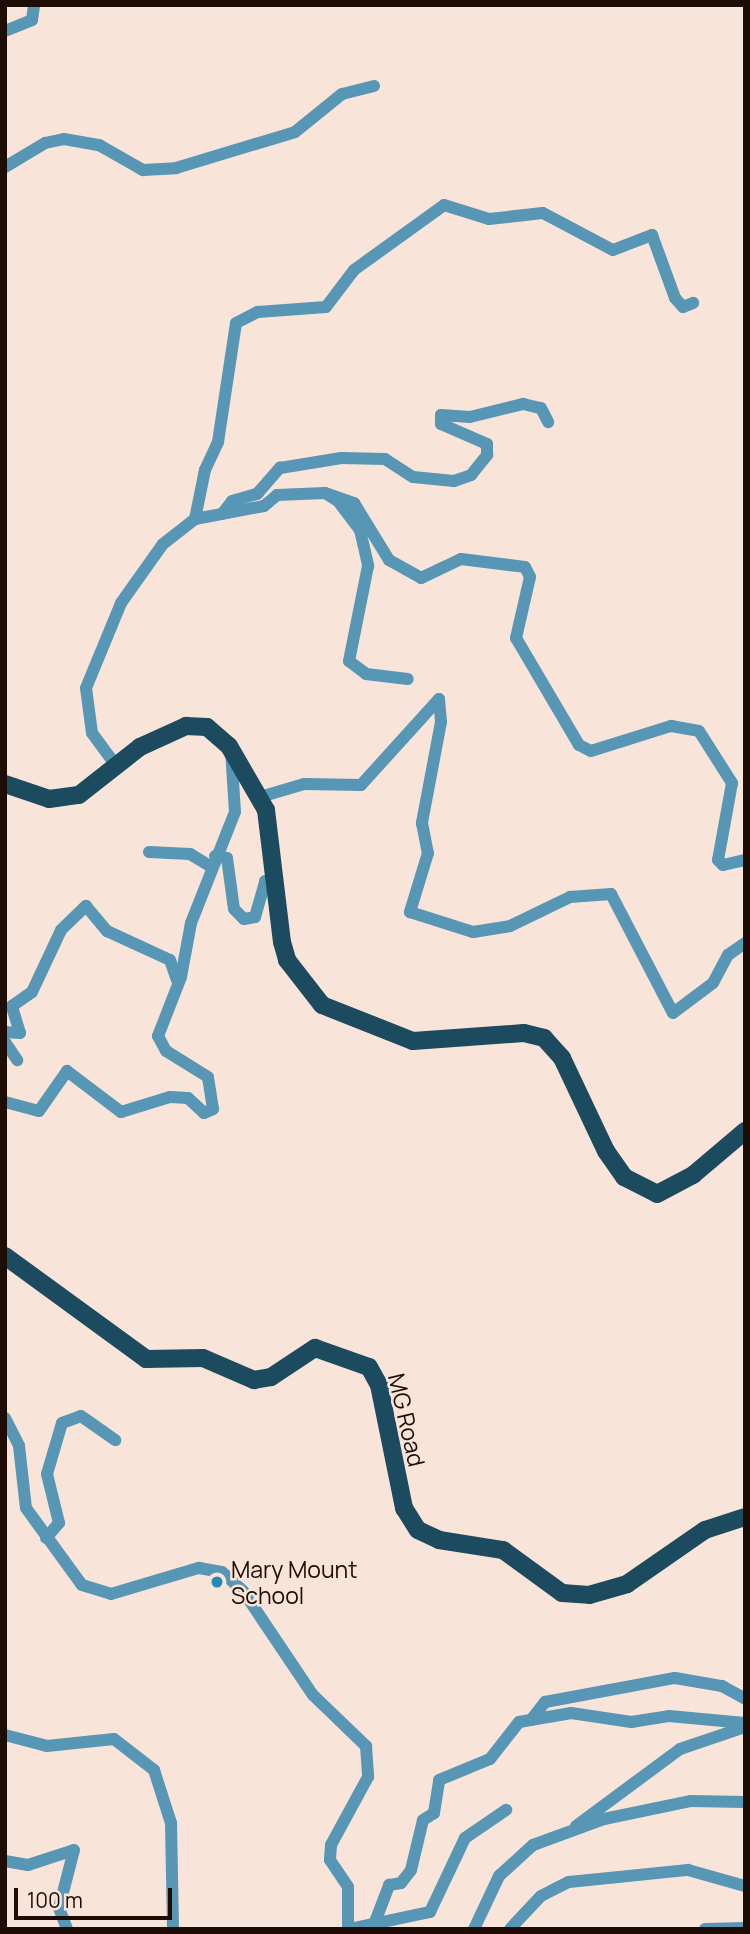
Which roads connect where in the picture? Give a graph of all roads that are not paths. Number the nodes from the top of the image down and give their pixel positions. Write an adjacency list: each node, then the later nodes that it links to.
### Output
1 (34, 5): 2 (street)
2 (5, 31)
3 (374, 86): 4 (street)
4 (5, 167)
5 (693, 303): 9 (street)
6 (548, 422): 8 (street)
7 (325, 493): 8 (street); 10 (street); 16 (street)
8 (222, 514): 9 (street)
9 (195, 519): 12 (street)
10 (408, 678)
11 (231, 750): 12 (main road); 14 (main road); 17 (street)
12 (117, 767): 13 (main road)
13 (5, 784)
14 (260, 797): 18 (main road); 19 (street)
15 (149, 852): 17 (street)
16 (745, 860)
17 (213, 862): 18 (street); 20 (street)
18 (277, 880): 25 (main road)
19 (745, 943)
20 (177, 984): 21 (street); 24 (street)
21 (5, 1032)
22 (5, 1042): 23 (street)
23 (17, 1060)
24 (5, 1102)
25 (745, 1131)
26 (5, 1256): 29 (main road, MG Road)
27 (5, 1418): 30 (street)
28 (115, 1440): 30 (street)
29 (745, 1517)
30 (46, 1538): 41 (street)
31 (745, 1699): 32 (street)
32 (531, 1720): 33 (street); 40 (street)
33 (745, 1725): 37 (street)
34 (5, 1735): 44 (street)
35 (745, 1802): 37 (street)
36 (506, 1811): 40 (street)
37 (573, 1828): 45 (street)
38 (5, 1861): 43 (street)
39 (745, 1886): 46 (street)
40 (374, 1922): 41 (street)
41 (349, 1927)
42 (745, 1928): 47 (street)
43 (67, 1929)
44 (173, 1929)
45 (474, 1929)
46 (510, 1929)
47 (705, 1929)

